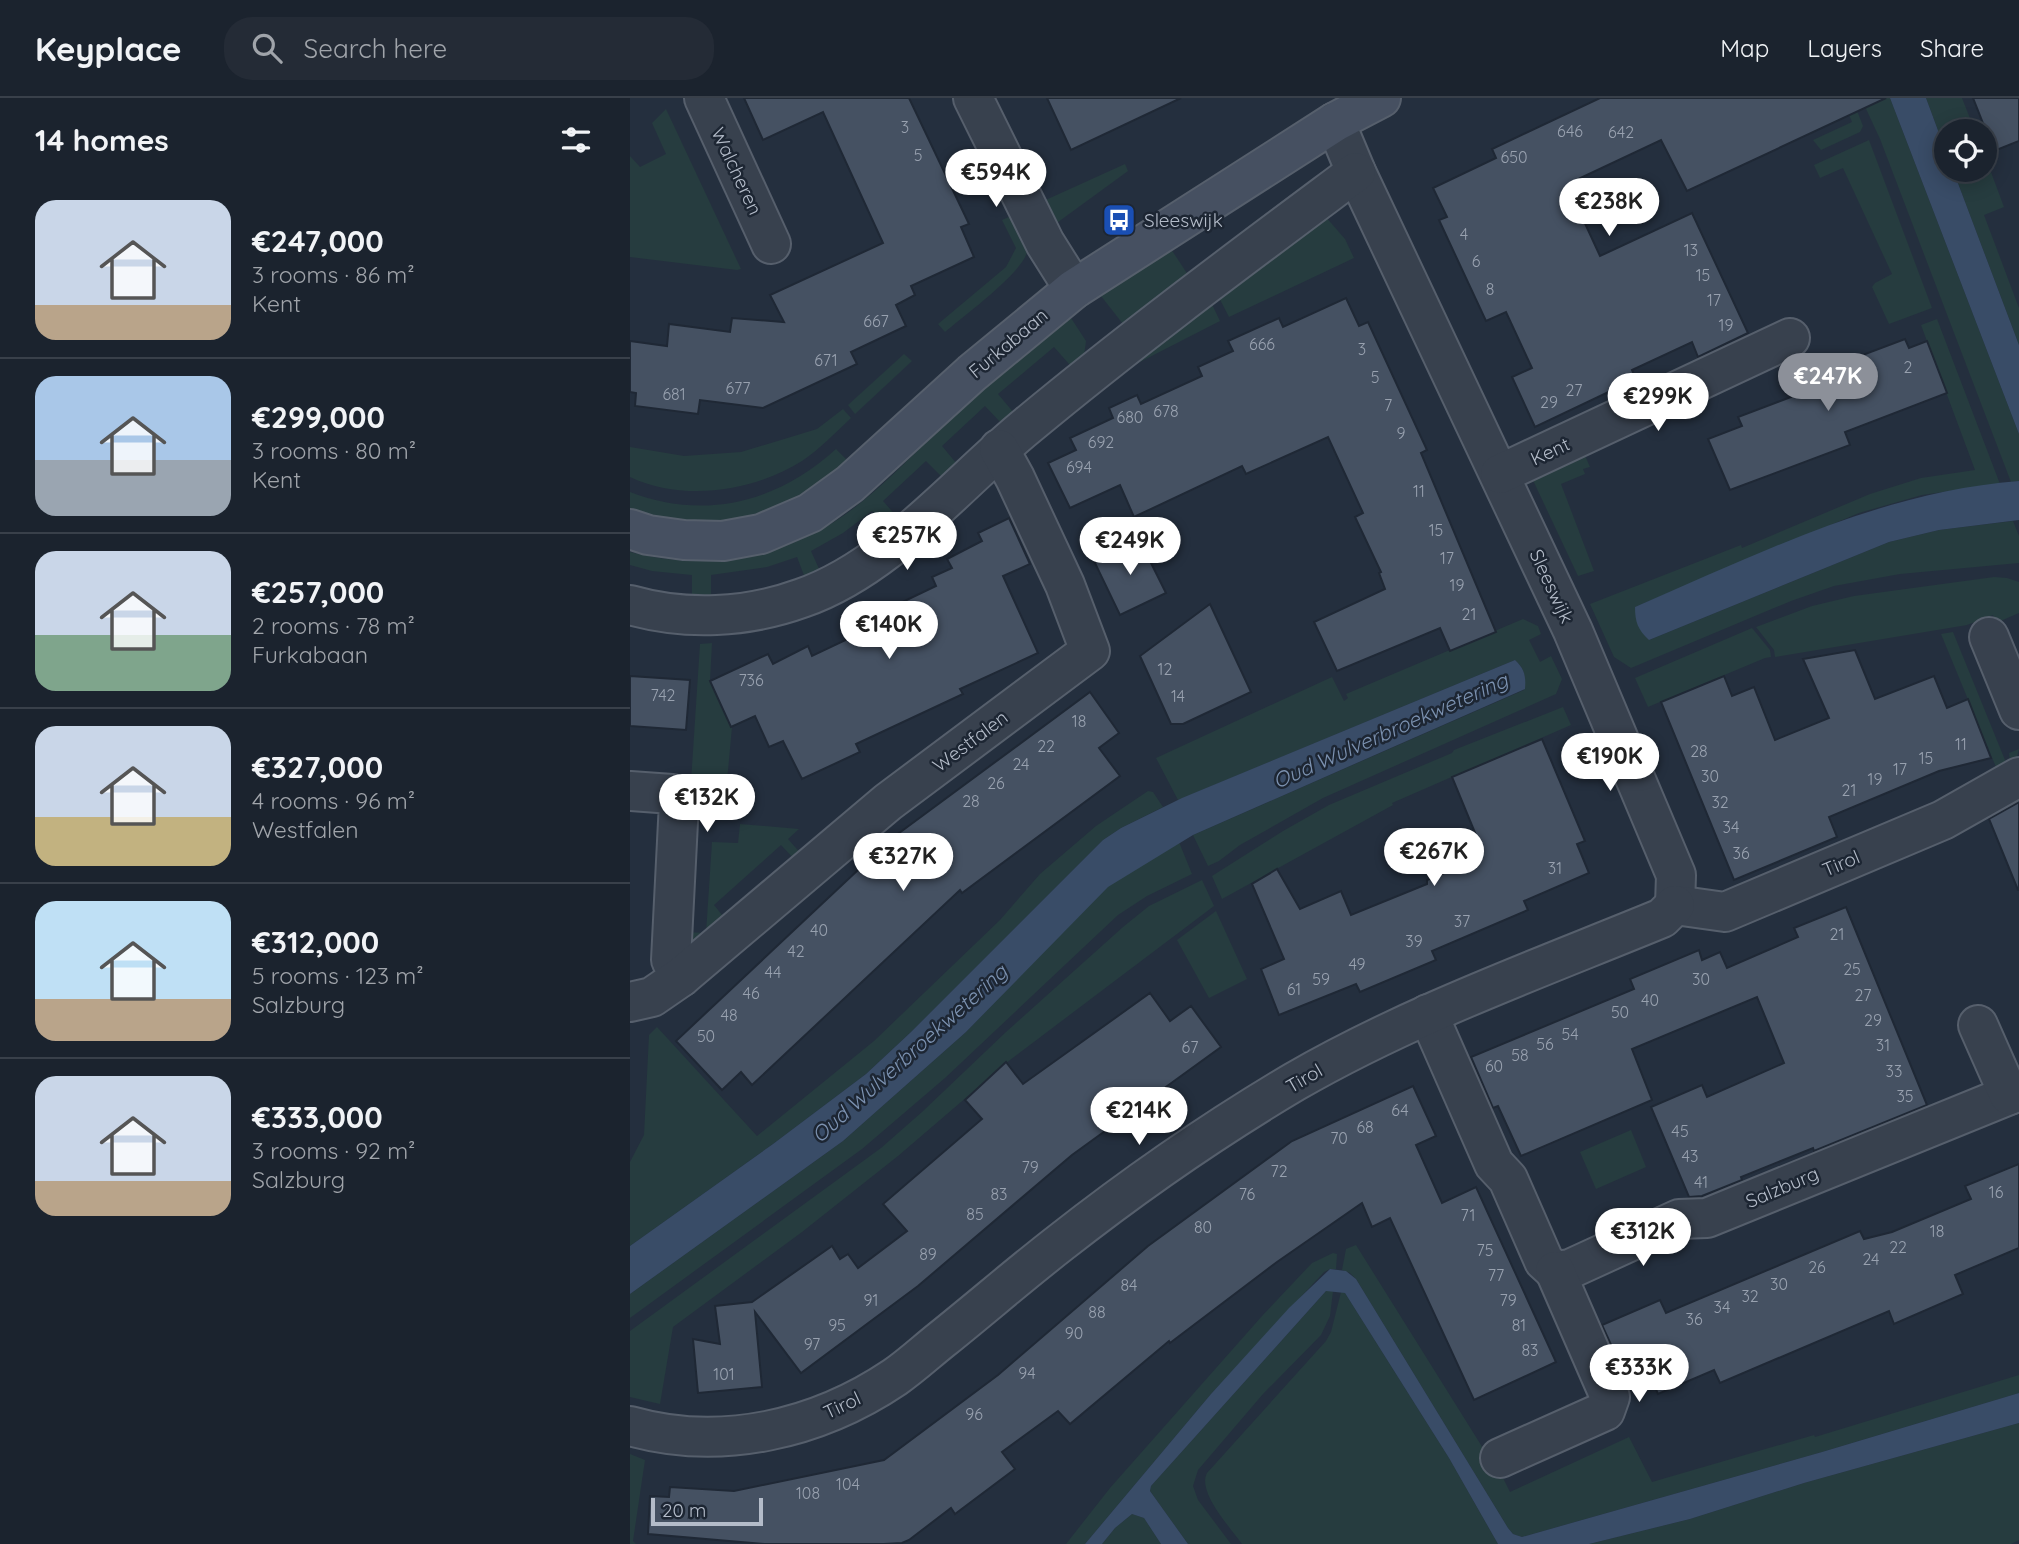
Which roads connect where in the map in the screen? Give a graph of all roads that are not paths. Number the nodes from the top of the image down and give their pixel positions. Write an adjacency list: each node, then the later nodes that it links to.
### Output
1 (704, 98): 6 (street, Walcheren)
2 (973, 98): 7 (street)
3 (1381, 98): 4 (street, Furkabaan)
4 (1335, 121): 5 (street, Sleeswijk); 7 (street, Furkabaan)
5 (1356, 172): 9 (street); 10 (street, Sleeswijk)
6 (771, 244)
7 (1074, 289): 11 (street, Furkabaan)
8 (1790, 338): 10 (street, Kent)
9 (999, 449): 12 (street); 18 (street, Westfalen)
10 (1500, 474): 17 (street, Sleeswijk)
11 (630, 529)
12 (630, 605)
13 (1989, 638): 14 (street)
14 (2019, 710)
15 (2019, 777): 17 (street, Tirol)
16 (630, 791): 18 (street)
17 (1675, 905): 20 (street, Tirol)
18 (681, 976): 19 (street, Westfalen)
19 (630, 1002)
20 (1428, 1014): 23 (street); 24 (street, Tirol)
21 (1978, 1025): 22 (street, Salzburg)
22 (2014, 1093): 23 (street, Salzburg)
23 (1555, 1271): 25 (street)
24 (630, 1426)
25 (1500, 1458)

